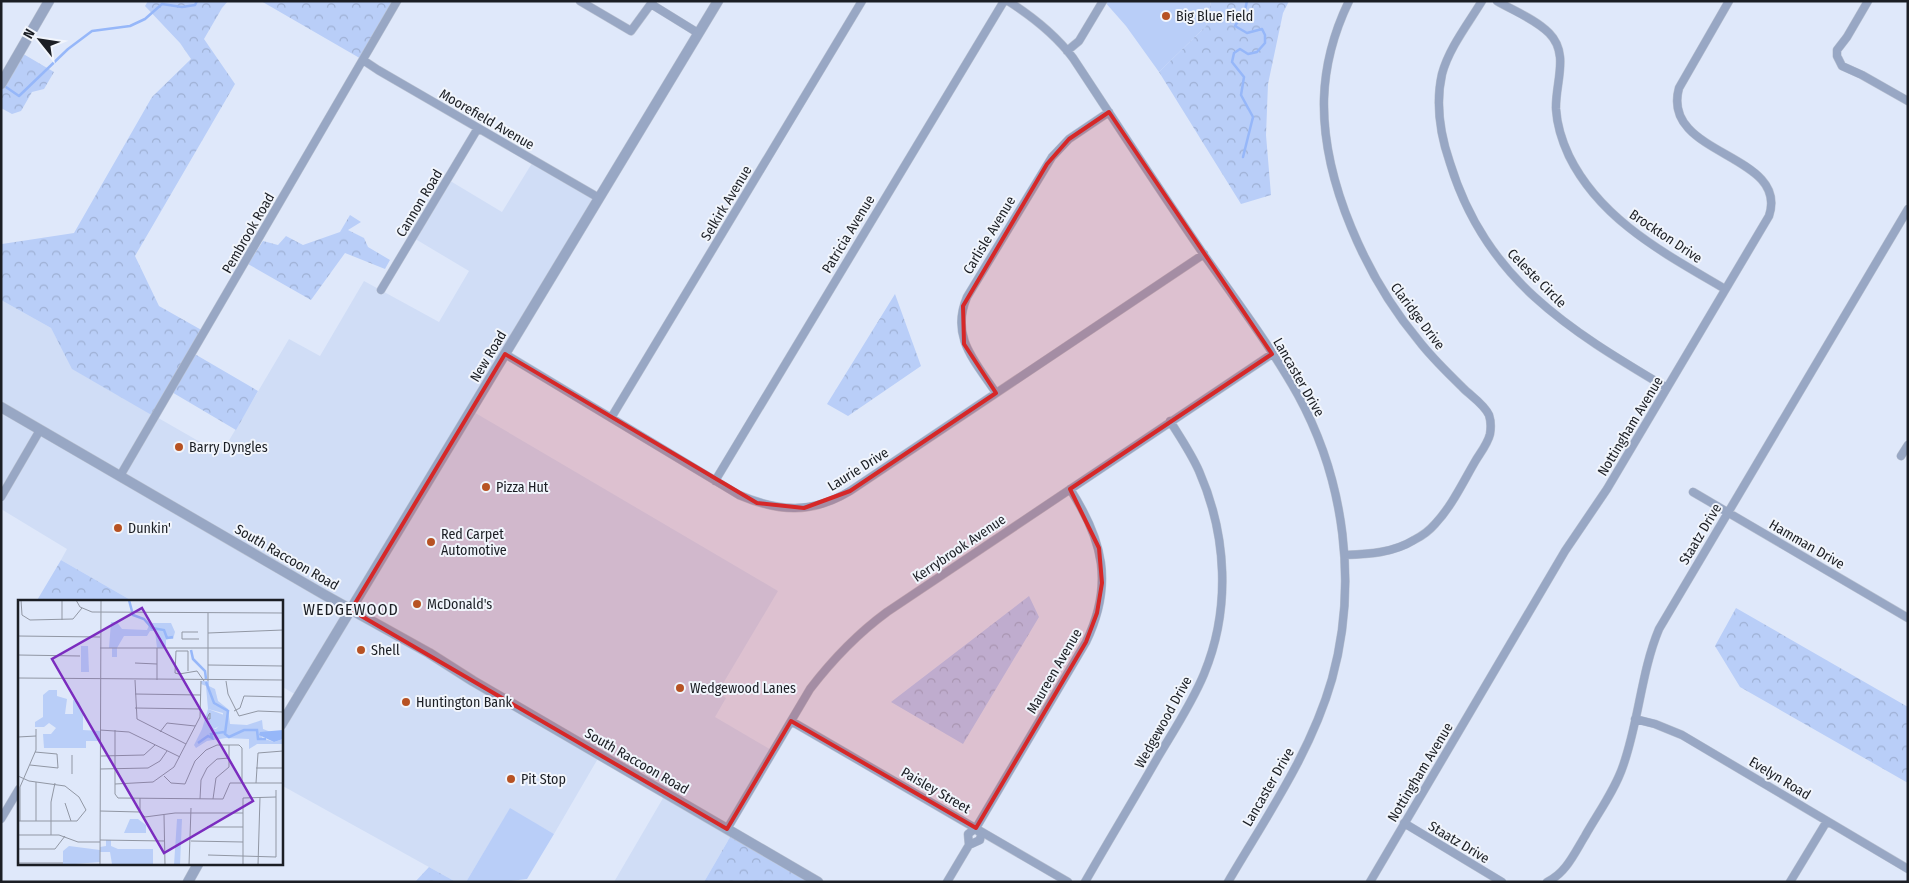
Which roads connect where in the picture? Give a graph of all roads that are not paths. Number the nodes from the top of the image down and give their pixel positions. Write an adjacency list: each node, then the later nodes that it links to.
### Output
1 (50, 1): 18 (street)
2 (397, 1): 17 (street, Pembrook Road)
3 (580, 1): 14 (street)
4 (718, 1): 15 (street, New Road)
5 (862, 1): 32 (street, Selkirk Avenue)
6 (1004, 1): 38 (street, Patricia Avenue)
7 (1008, 1): 16 (street, Lancaster Drive)
8 (1103, 1): 16 (street)
9 (1349, 1): 43 (street, Claridge Drive)
10 (1482, 1): 29 (street, Celeste Circle)
11 (1497, 1): 25 (street, Brockton Drive)
12 (1868, 1): 19 (street)
13 (1727, 2): 25 (street, Nottingham Avenue)
14 (652, 3): 15 (street)
15 (698, 33): 22 (street, New Road)
16 (1067, 51): 20 (street, Lancaster Drive)
17 (363, 60): 21 (street, Moorefield Avenue); 37 (street, Pembrook Road)
18 (3, 80)
19 (1908, 101)
20 (1108, 112): 24 (street, Lancaster Drive); 30 (street, Carlisle Avenue)
21 (478, 128): 22 (street, Moorefield Avenue); 26 (street, Cannon Road)
22 (599, 198): 27 (street, New Road)
23 (1908, 209): 42 (street, Staatz Drive)
24 (1204, 254): 28 (street, Lancaster Drive); 30 (street, Laurie Drive)
25 (1725, 289): 29 (street, Nottingham Avenue)
26 (381, 290)
27 (505, 354): 32 (street, Laurie Drive); 44 (street, New Road)
28 (1272, 354): 33 (street, Kerrybrook Avenue); 43 (street, Lancaster Drive)
29 (1667, 388): 52 (street, Nottingham Avenue)
30 (996, 393): 38 (street, Laurie Drive)
31 (1, 407): 34 (street, South Raccoon Road)
32 (611, 418): 38 (street, Laurie Drive)
33 (1170, 421): 39 (street, Kerrybrook Avenue); 62 (street, Wedgewood Drive)
34 (40, 430): 37 (street, South Raccoon Road); 41 (street)
35 (1908, 445): 36 (street)
36 (1901, 456)
37 (120, 476): 44 (street, South Raccoon Road)
38 (715, 481)
39 (1070, 489): 47 (street, Kerrybrook Avenue); 53 (street, Maureen Avenue)
40 (1693, 492): 42 (street, Hamman Drive)
41 (1, 497)
42 (1728, 512): 45 (street, Hamman Drive); 46 (street, Staatz Drive)
43 (1345, 555): 63 (street, Lancaster Drive)
44 (351, 610): 48 (street, New Road); 54 (street, South Raccoon Road)
45 (1908, 618)
46 (1635, 719): 51 (street, Evelyn Road); 66 (street, Staatz Drive)
47 (791, 721): 53 (street, Paisley Street); 54 (street, Kerrybrook Avenue)
48 (282, 723)
49 (18, 792): 50 (street)
50 (1, 819)
51 (1827, 821): 57 (street, Evelyn Road); 67 (street)
52 (1404, 823): 64 (street, Nottingham Avenue); 65 (street, Staatz Drive)
53 (976, 828): 55 (street); 55 (street); 61 (street, Paisley Street)
54 (727, 829): 59 (street, South Raccoon Road)
55 (969, 845): 60 (street)
56 (197, 866): 58 (street)
57 (1908, 869)
58 (188, 882)
59 (818, 882)
60 (947, 882)
61 (1068, 882)
62 (1085, 882)
63 (1228, 882)
64 (1370, 882)
65 (1502, 882)
66 (1547, 882)
67 (1790, 882)

